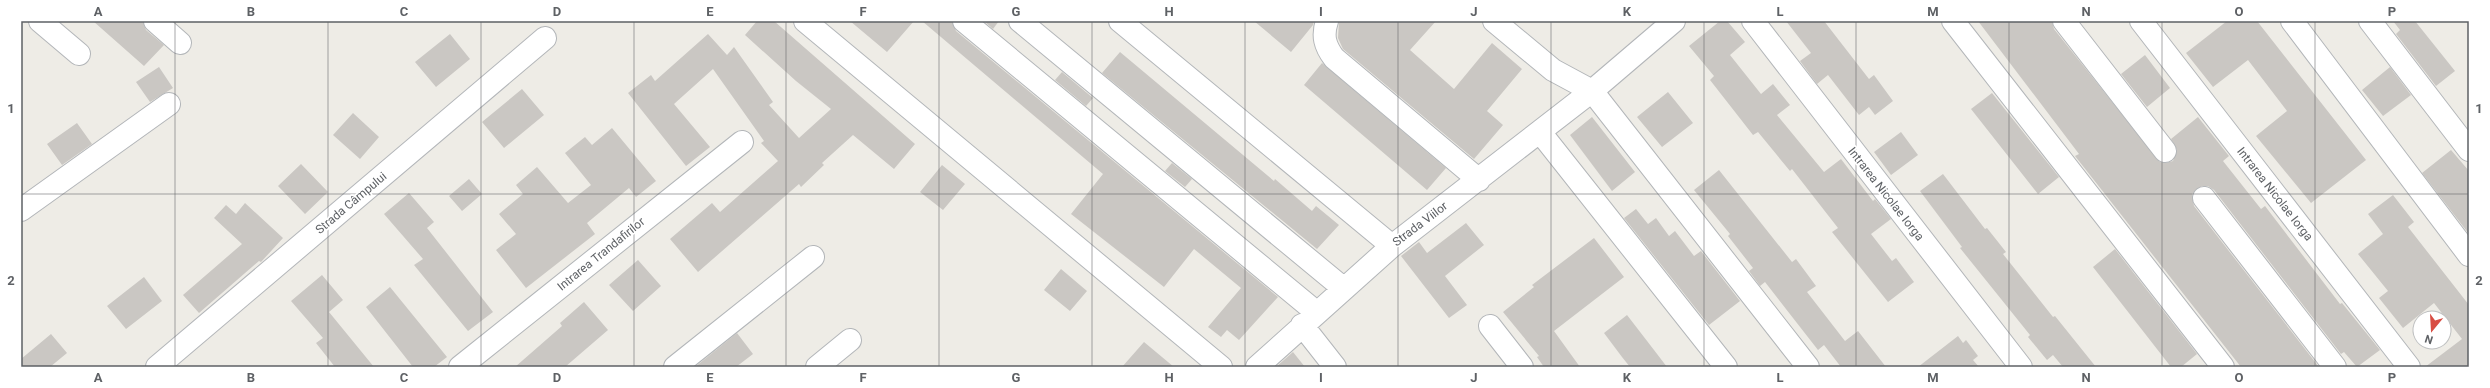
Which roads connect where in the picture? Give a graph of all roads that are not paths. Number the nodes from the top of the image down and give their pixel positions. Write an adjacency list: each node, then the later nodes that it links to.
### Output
1 (40, 21): 18 (street)
2 (155, 21): 17 (street)
3 (805, 21): 39 (street)
4 (964, 21): 32 (street)
5 (1020, 21): 31 (street)
6 (1120, 21): 28 (street)
7 (1327, 21): 25 (street)
8 (1494, 21): 19 (street)
9 (1674, 21): 19 (street, Strada Viilor)
10 (1753, 21): 45 (street, Intrarea Nicolae Iorga)
11 (1953, 21): 46 (street)
12 (2064, 21): 24 (street)
13 (2141, 21): 48 (street, Intrarea Nicolae Iorga)
14 (2292, 21): 29 (street)
15 (2370, 21): 23 (street)
16 (545, 38): 35 (street, Strada Câmpului)
17 (180, 43)
18 (79, 54)
19 (1592, 91): 21 (street, Strada Viilor); 44 (street)
20 (169, 104): 27 (street)
21 (1540, 132): 25 (street, Strada Viilor); 43 (street)
22 (742, 142): 36 (street, Intrarea Trandafirilor)
23 (2469, 150)
24 (2165, 151)
25 (1479, 180): 28 (street, Strada Viilor)
26 (2204, 198): 47 (street)
27 (21, 210)
28 (1392, 246): 31 (street, Strada Viilor)
29 (2469, 255)
30 (813, 257): 37 (street)
31 (1343, 288): 32 (street, Strada Viilor)
32 (1309, 319): 40 (street, Strada Viilor); 41 (street)
33 (1490, 326): 42 (street)
34 (850, 340): 38 (street)
35 (157, 367)
36 (460, 367)
37 (676, 367)
38 (817, 367)
39 (1220, 367)
40 (1257, 367)
41 (1335, 367)
42 (1522, 367)
43 (1726, 367)
44 (1808, 367)
45 (2020, 367)
46 (2223, 367)
47 (2335, 367)
48 (2409, 367)

